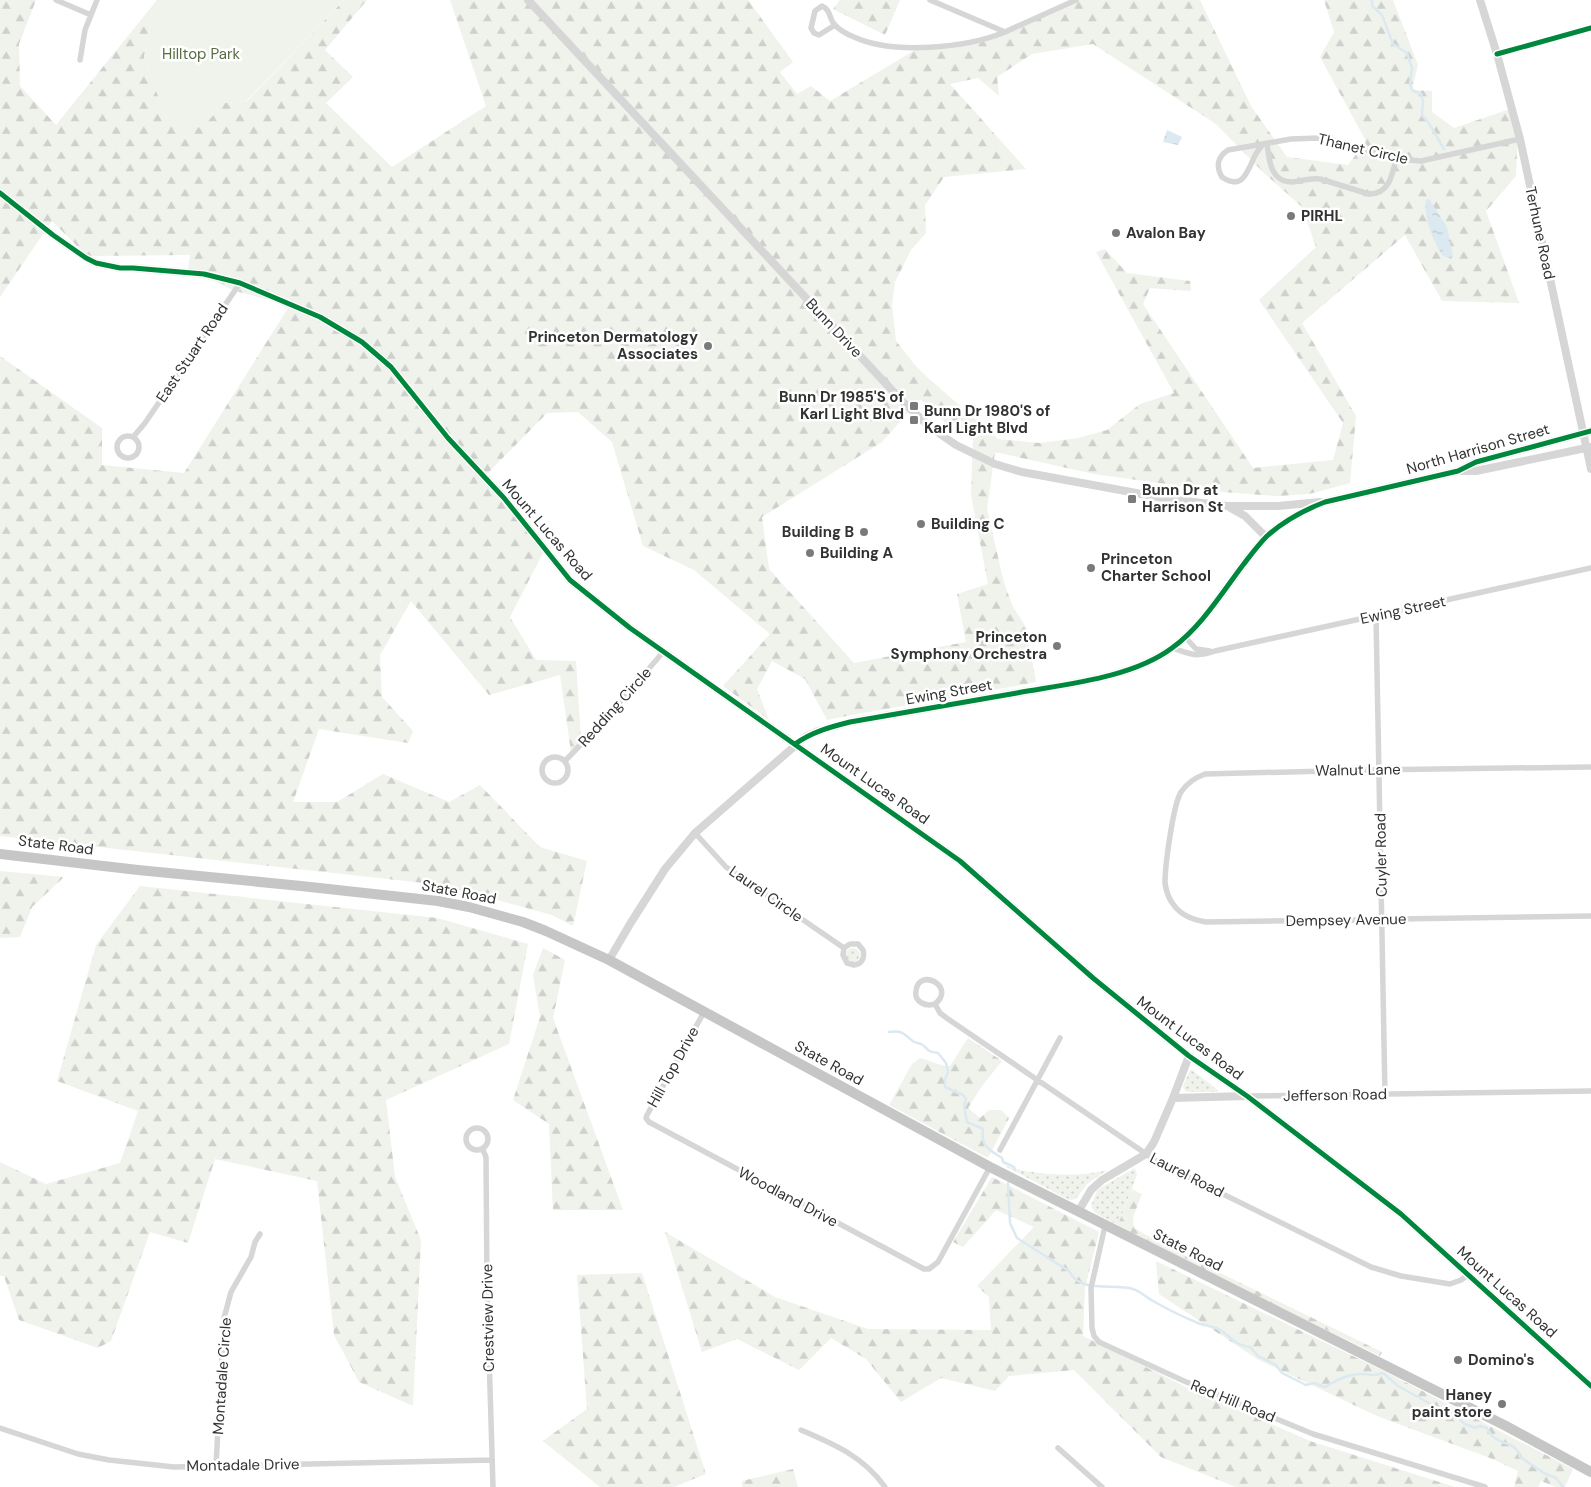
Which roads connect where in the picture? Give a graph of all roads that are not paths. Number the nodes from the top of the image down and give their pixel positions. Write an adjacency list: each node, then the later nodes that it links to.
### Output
1 (56, 0): 7 (street)
2 (97, 0): 7 (street)
3 (528, 0): 24 (street, Bunn Drive)
4 (930, 0): 10 (street)
5 (1076, 0): 10 (street)
6 (1480, 0): 11 (street, Terhune Road)
7 (90, 15): 12 (street)
8 (834, 25): 8 (street); 10 (street)
9 (1591, 28): 11 (street)
10 (1005, 32)
11 (1497, 54): 13 (street, Terhune Road)
12 (80, 60)
13 (1520, 139): 15 (street, Thanet Circle); 18 (street, Terhune Road)
14 (1265, 143): 14 (street, Thanet Circle); 15 (street, Thanet Circle); 15 (street)
15 (1396, 159)
16 (0, 193): 17 (street, Mount Lucas Road)
17 (240, 283): 19 (street, East Stuart Road); 31 (street, Mount Lucas Road)
18 (1587, 431): 20 (street, Terhune Road); 22 (street, North Harrison Street)
19 (134, 436): 19 (street)
20 (1589, 447): 21 (street, Terhune Road); 22 (street, North Harrison Street)
21 (1591, 469)
22 (1458, 471): 23 (street, North Harrison Street)
23 (1325, 502): 24 (street, Bunn Drive); 25 (street, North Harrison Street)
24 (1227, 506): 25 (street, Bunn Drive)
25 (1266, 537): 28 (street, North Harrison Street)
26 (1591, 568): 27 (street, Ewing Street)
27 (1376, 616): 30 (street, Ewing Street); 36 (street, Cuyler Road)
28 (1185, 638): 29 (street, North Harrison Street); 30 (street, Ewing Street)
29 (1172, 648): 30 (street, Ewing Street); 32 (street, North Harrison Street)
30 (1215, 651)
31 (664, 652): 33 (street, Mount Lucas Road); 34 (street, Redding Circle)
32 (1112, 675): 33 (street, Ewing Street)
33 (795, 744): 37 (street, Ewing Street); 47 (street, Mount Lucas Road)
34 (565, 761): 34 (street)
35 (1591, 767): 36 (street, Walnut Lane)
36 (1380, 770): 38 (street, Walnut Lane); 41 (street, Cuyler Road)
37 (695, 832): 42 (street, Laurel Circle); 43 (street, Ewing Street)
38 (1170, 840): 41 (street, Dempsey Avenue)
39 (0, 854): 43 (highway, State Road)
40 (1591, 916): 41 (street, Dempsey Avenue)
41 (1382, 920): 50 (street, Cuyler Road)
42 (844, 948)
43 (609, 960): 45 (highway, State Road)
44 (935, 1004): 44 (street, Laurel Road); 48 (street, Laurel Road)
45 (704, 1012): 53 (street, Hill Top Drive); 57 (highway, State Road)
46 (1060, 1038): 48 (street)
47 (1189, 1056): 51 (street, Mount Lucas Road); 52 (street)
48 (1038, 1079): 55 (street); 56 (street, Laurel Road)
49 (1591, 1091): 50 (street, Jefferson Road)
50 (1385, 1095): 51 (street, Jefferson Road)
51 (1247, 1096): 52 (street, Jefferson Road); 61 (street, Mount Lucas Road)
52 (1173, 1098): 56 (street)
53 (649, 1122): 57 (street, Woodland Drive)
54 (483, 1150): 54 (street, Crestview Drive); 66 (street, Crestview Drive)
55 (1000, 1150)
56 (1146, 1154): 58 (street); 61 (street, Laurel Road)
57 (990, 1167): 58 (highway, State Road)
58 (1078, 1212): 59 (highway, State Road)
59 (1105, 1226): 68 (highway, State Road); 72 (street, Red Hill Road)
60 (260, 1234): 67 (street, Montadale Circle)
61 (1468, 1275): 62 (street, Mount Lucas Road)
62 (1591, 1386)
63 (0, 1428): 67 (street, Montadale Drive)
64 (801, 1430): 70 (street)
65 (1058, 1448): 71 (street)
66 (492, 1460): 67 (street, Montadale Drive); 69 (street, Crestview Drive)
67 (216, 1465)
68 (1591, 1472)
69 (493, 1487)
70 (885, 1487)
71 (1102, 1487)
72 (1485, 1487)

